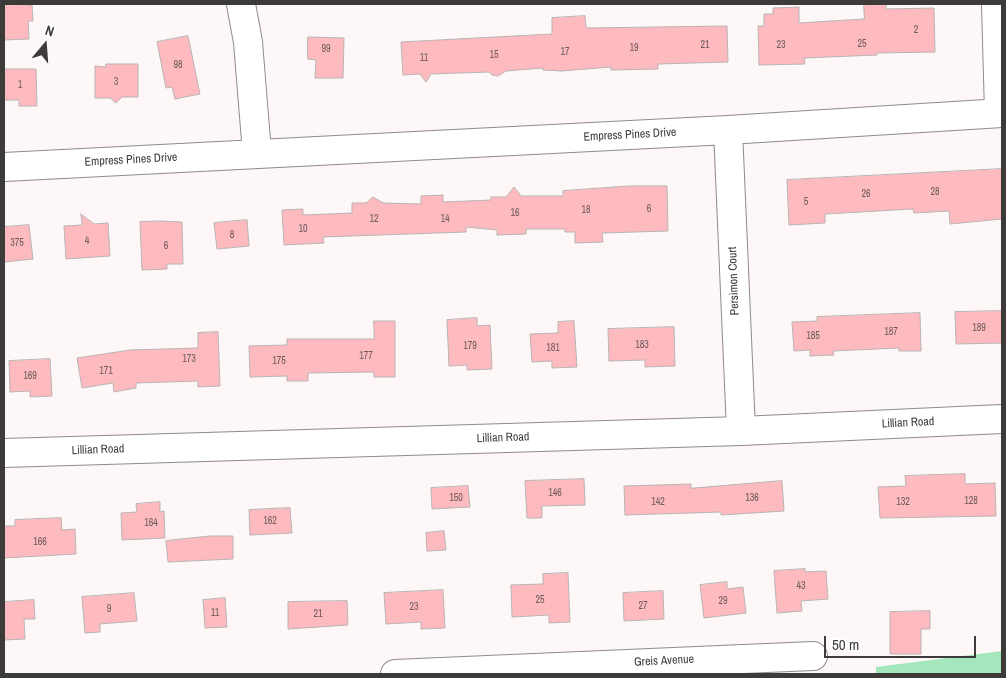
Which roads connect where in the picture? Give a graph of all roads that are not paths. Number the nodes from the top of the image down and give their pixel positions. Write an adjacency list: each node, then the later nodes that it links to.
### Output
1 (241, 4): 5 (street)
2 (996, 4): 3 (street)
3 (1001, 113): 4 (street, Empress Pines Drive)
4 (728, 130): 5 (street, Empress Pines Drive); 8 (street, Persimon Court)
5 (257, 153): 6 (street, Empress Pines Drive)
6 (4, 167)
7 (1002, 419): 8 (street, Lillian Road)
8 (740, 431): 9 (street, Lillian Road)
9 (4, 453)
10 (813, 656): 11 (street, Greis Avenue)
11 (698, 667): 12 (street, Greis Avenue)
12 (395, 674)

